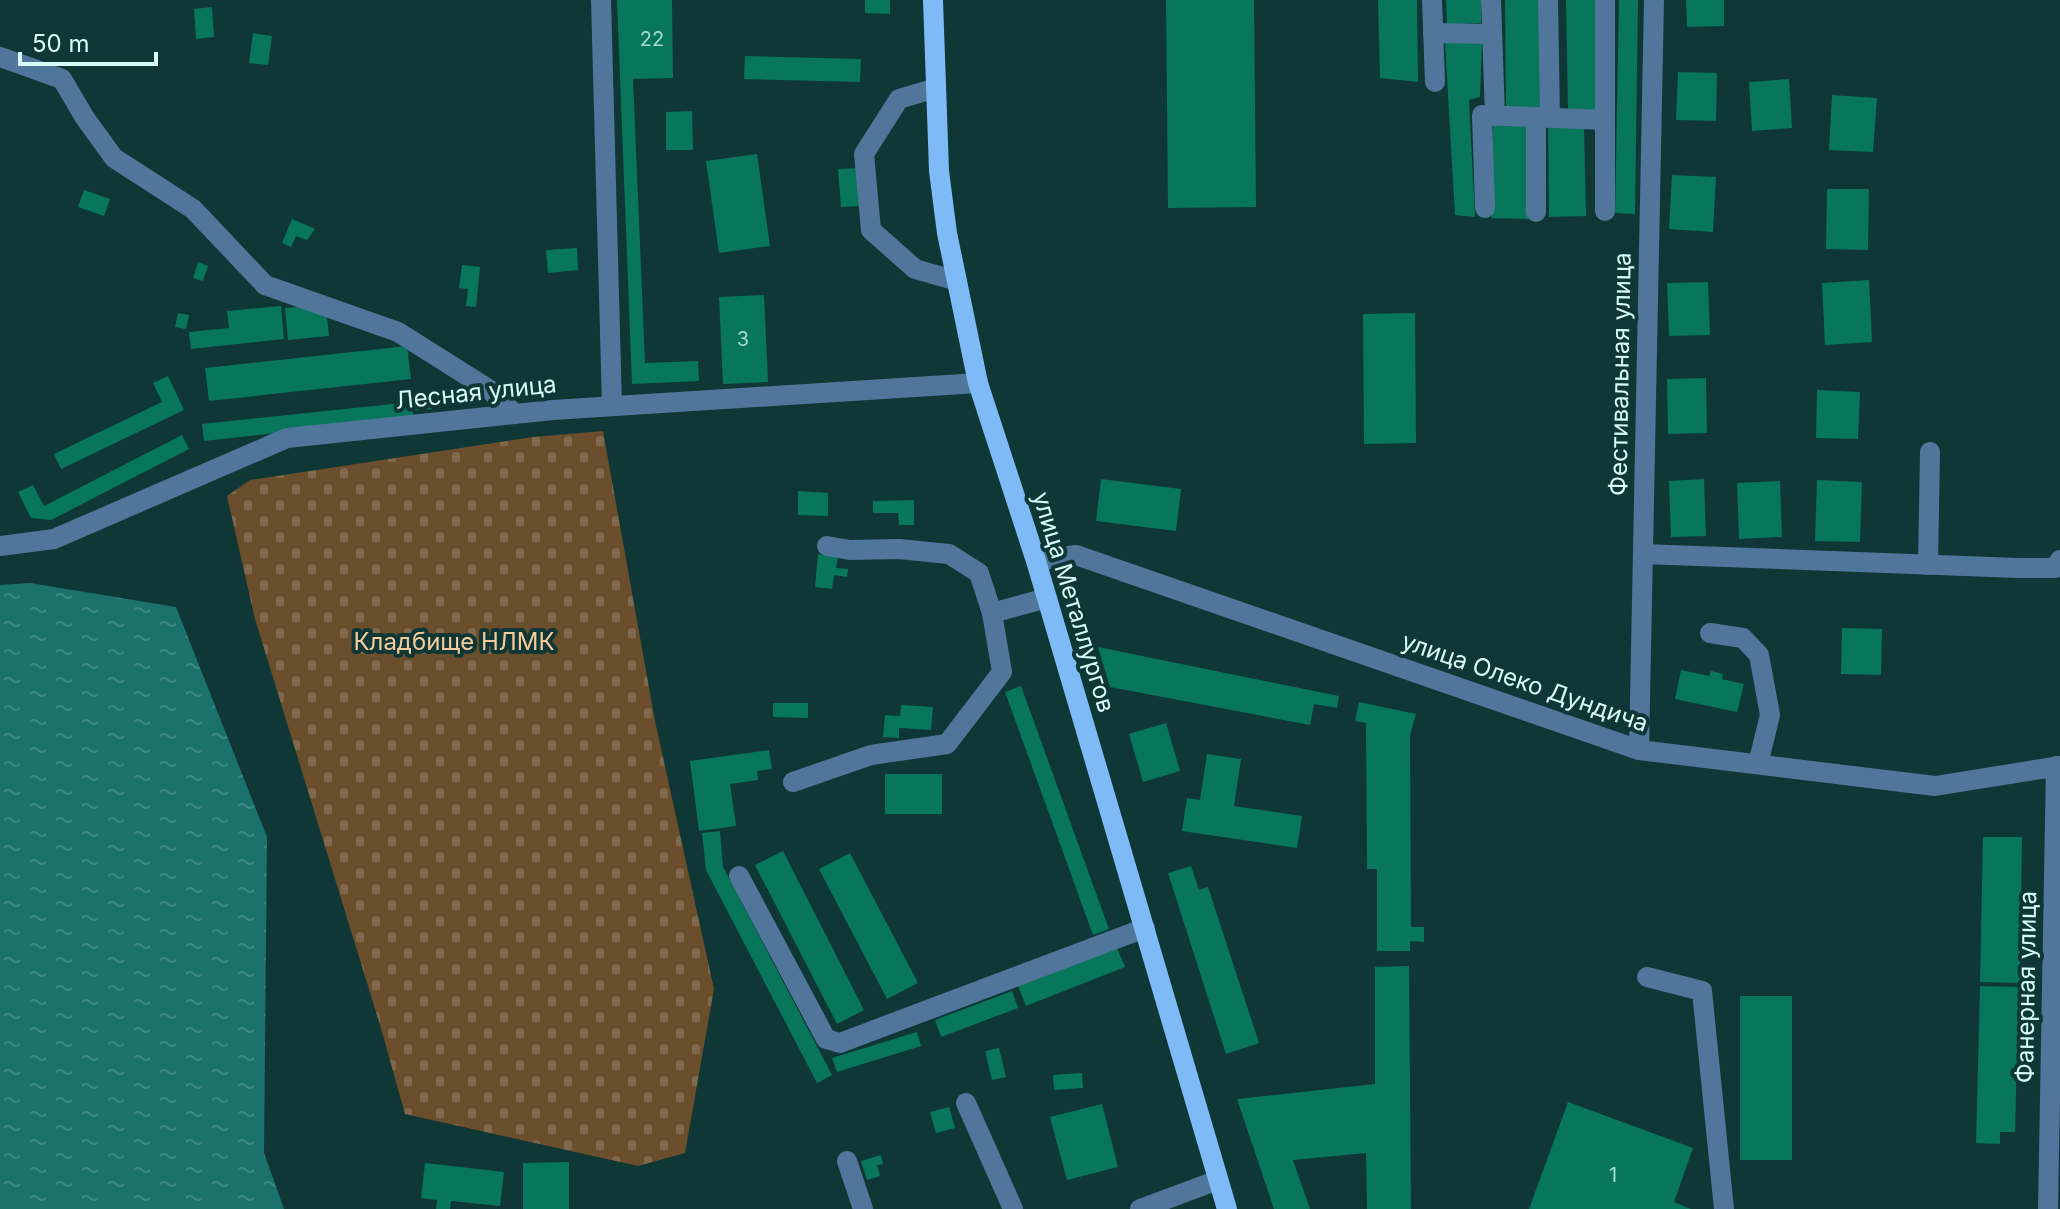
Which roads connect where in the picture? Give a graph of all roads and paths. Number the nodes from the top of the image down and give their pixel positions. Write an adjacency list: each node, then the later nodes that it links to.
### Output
1 (601, 0): 21 (street)
2 (933, 0): 12 (main road, улица Металлургов)
3 (1432, 0): 8 (street)
4 (1491, 0): 9 (street)
5 (1548, 0): 14 (street)
6 (1605, 0): 15 (street)
7 (1654, 0): 26 (street, Фестивальная улица)
8 (1433, 33): 9 (street); 11 (street)
9 (1491, 34): 13 (street)
10 (0, 57): 22 (street)
11 (1435, 82)
12 (936, 88): 19 (main road, улица Металлургов); 19 (street)
13 (1495, 116): 14 (street); 16 (street)
14 (1543, 118): 15 (street); 18 (street)
15 (1605, 120): 17 (street)
16 (1485, 208)
17 (1605, 211)
18 (1536, 212)
19 (957, 281): 20 (main road, улица Металлургов)
20 (978, 383): 21 (street, Лесная улица); 28 (main road, улица Металлургов)
21 (612, 406): 22 (street, Лесная улица)
22 (515, 414): 24 (street, Лесная улица)
23 (1930, 452): 29 (street)
24 (0, 546)
25 (827, 546): 31 (street)
26 (1643, 554): 29 (street); 33 (street, Фестивальная улица)
27 (2060, 560): 29 (street)
28 (1036, 561): 30 (main road, улица Металлургов); 33 (street, улица Олеко Дундича)
29 (1928, 565)
30 (1047, 598): 31 (street); 38 (main road, улица Металлургов)
31 (992, 613): 36 (street)
32 (1710, 633): 34 (street)
33 (1639, 750): 34 (street, улица Олеко Дундича)
34 (1758, 764): 35 (street, улица Олеко Дундича)
35 (2058, 766): 48 (street, Фанерная улица)
36 (793, 782)
37 (739, 876): 38 (street)
38 (1145, 928): 42 (main road, улица Металлургов)
39 (1647, 977): 47 (street)
40 (966, 1103): 44 (street)
41 (847, 1161): 43 (street)
42 (1218, 1180): 45 (street); 46 (main road, улица Металлургов)
43 (863, 1209)
44 (1013, 1209)
45 (1140, 1209)
46 (1227, 1209)
47 (1724, 1209)
48 (2048, 1209)

